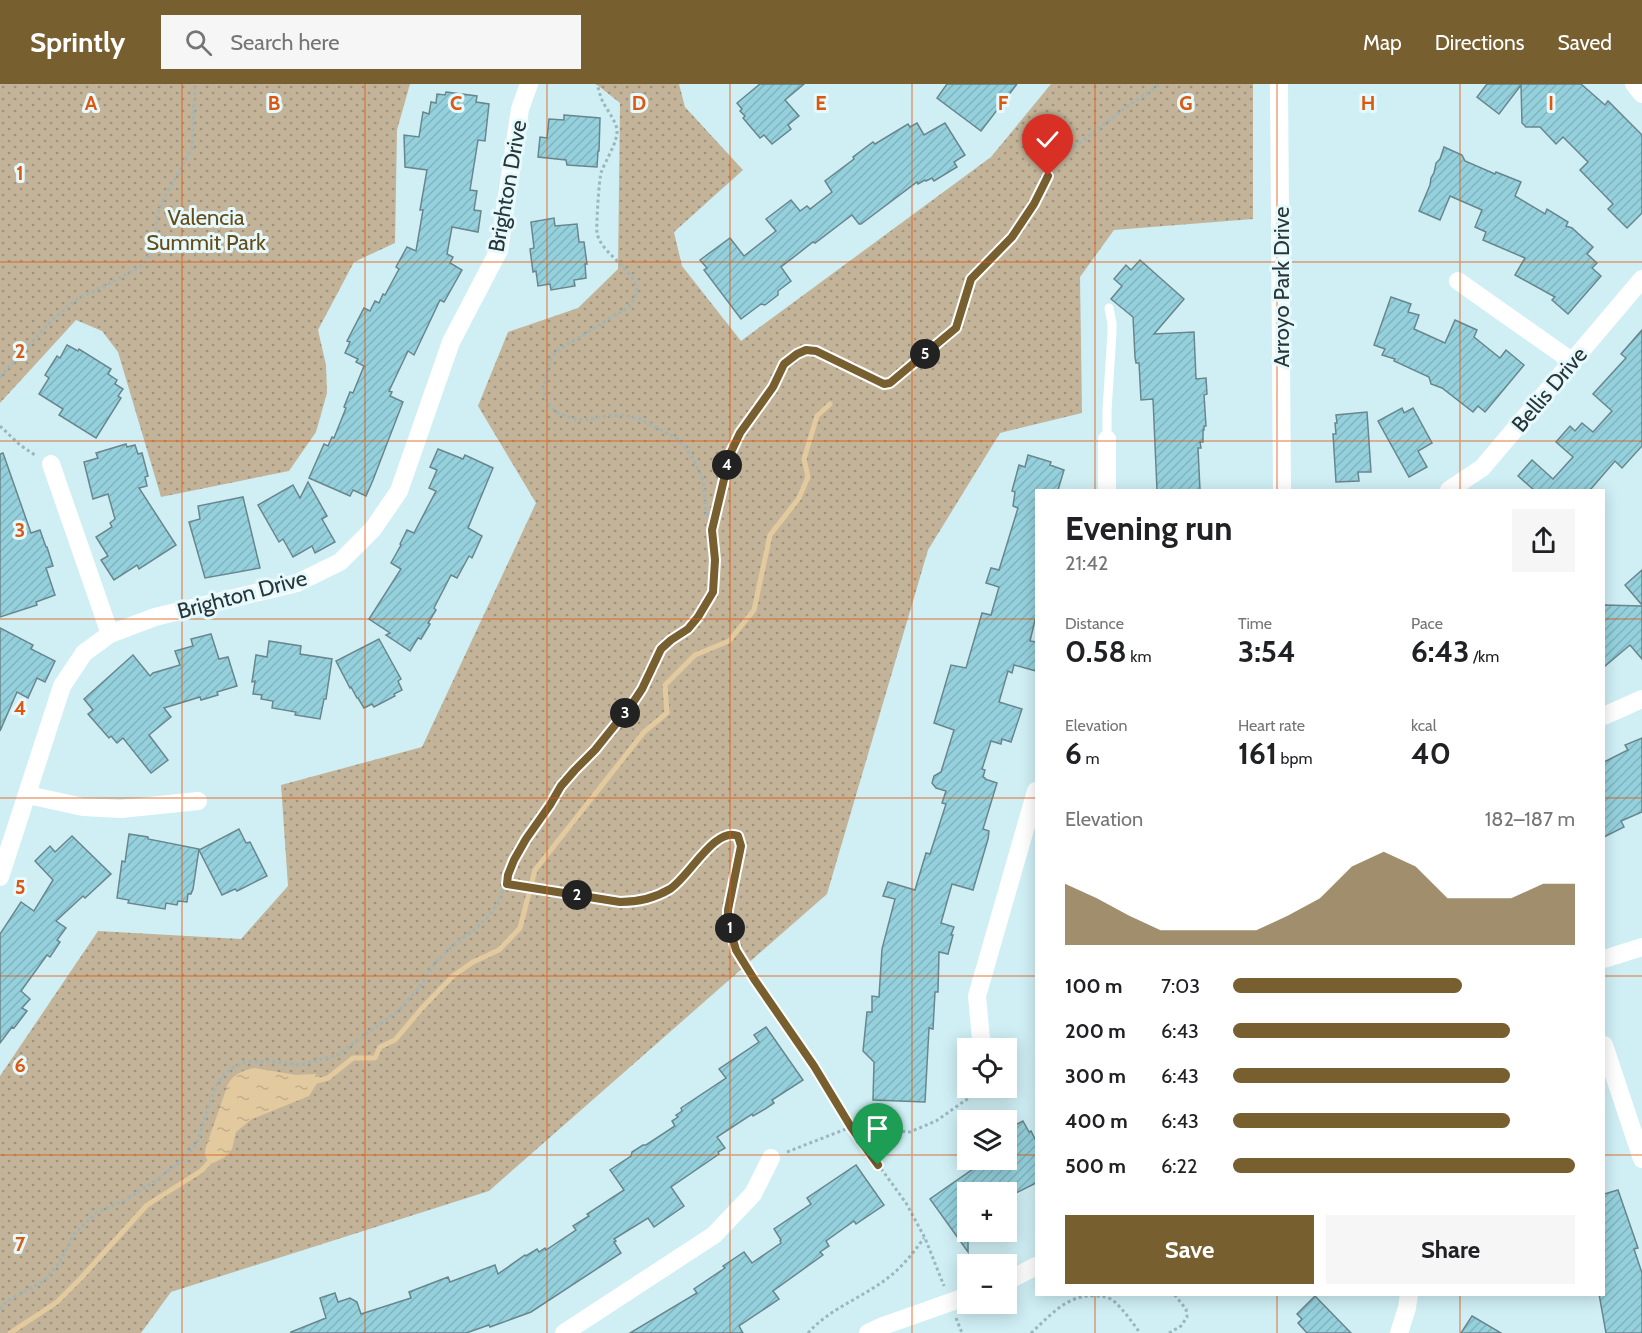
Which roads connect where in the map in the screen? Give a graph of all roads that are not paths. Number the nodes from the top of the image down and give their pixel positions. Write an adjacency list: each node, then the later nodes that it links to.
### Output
1 (529, 84): 14 (street, Brighton Drive)
2 (1280, 84): 12 (street, Arroyo Park Drive)
3 (1634, 84): 4 (street)
4 (1642, 94)
5 (1642, 279): 8 (street, Bellis Drive)
6 (1458, 281): 8 (street)
7 (1109, 308): 9 (lane)
8 (1573, 362): 13 (street, Bellis Drive)
9 (1107, 439): 11 (street)
10 (51, 464): 14 (street)
11 (1107, 489)
12 (1282, 489)
13 (1450, 489)
14 (110, 634): 18 (street, Brighton Drive)
15 (1642, 699): 16 (street)
16 (1605, 716)
17 (1035, 794): 23 (street)
18 (28, 795): 19 (street); 20 (street, Brighton Drive)
19 (198, 801)
20 (0, 877)
21 (1642, 947): 22 (street)
22 (1605, 959)
23 (981, 1038)
24 (1605, 1048): 26 (street)
25 (771, 1158): 31 (street)
26 (1642, 1159)
27 (1035, 1266): 28 (street)
28 (1017, 1276)
29 (1409, 1296): 33 (street)
30 (957, 1300): 32 (street)
31 (564, 1333)
32 (868, 1333)
33 (1399, 1333)

